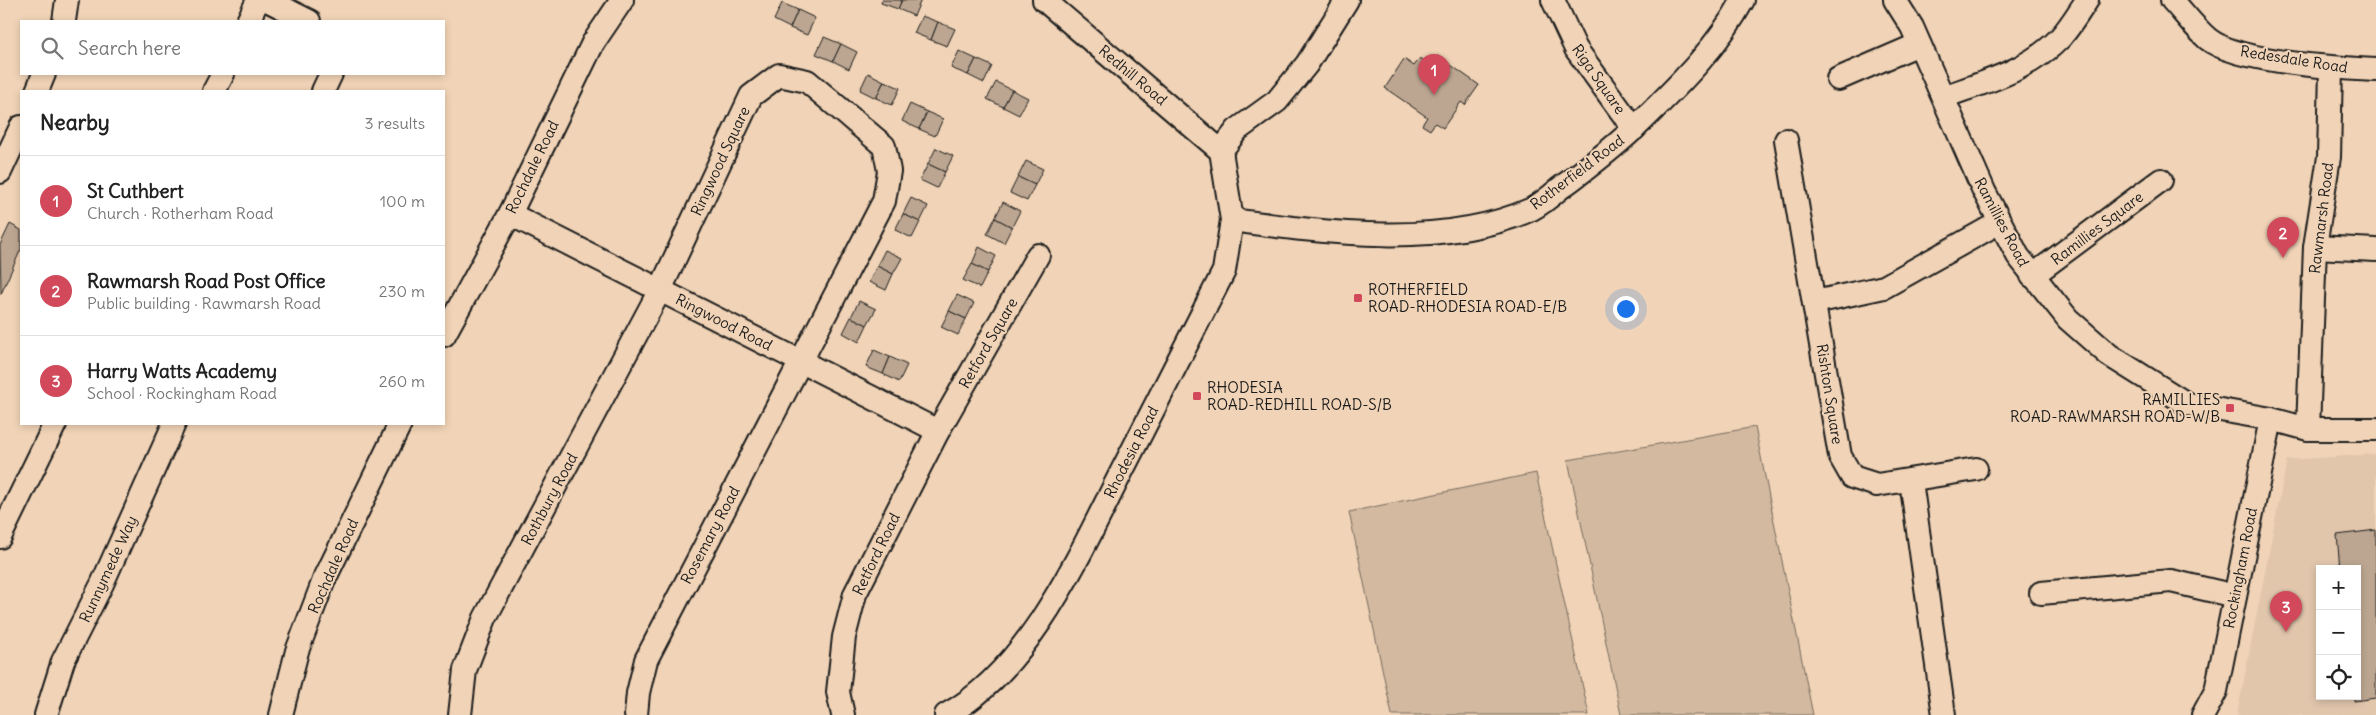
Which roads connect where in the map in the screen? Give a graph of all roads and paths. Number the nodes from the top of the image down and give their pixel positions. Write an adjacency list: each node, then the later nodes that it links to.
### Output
1 (67, 0): 12 (street)
2 (258, 0): 13 (street)
3 (267, 0): 14 (street)
4 (622, 0): 32 (street, Rochdale Road)
5 (1044, 0): 29 (street, Redhill Road)
6 (1346, 0): 29 (street)
7 (1554, 0): 27 (street, Riga Square)
8 (1743, 0): 27 (street, Rotherfield Road)
9 (1895, 0): 15 (street, Ramillies Road)
10 (2087, 0): 25 (street)
11 (2172, 0): 16 (street, Redesdale Road)
12 (64, 20)
13 (248, 20)
14 (307, 20)
15 (1919, 44): 21 (street); 25 (street, Ramillies Road)
16 (2331, 68): 17 (street, Redesdale Road); 35 (street, Rawmarsh Road)
17 (2376, 70)
18 (44, 75): 22 (street)
19 (222, 75): 23 (street)
20 (331, 75): 24 (street)
21 (1838, 79)
22 (37, 90)
23 (215, 90)
24 (323, 90)
25 (1943, 98): 34 (street, Ramillies Road)
26 (20, 129): 30 (street)
27 (1634, 129): 33 (street, Rotherfield Road)
28 (1786, 140): 40 (street, Rishton Square)
29 (1221, 151): 33 (street, Rhodesia Road)
30 (0, 172)
31 (2161, 180): 38 (street, Ramillies Square)
32 (510, 214): 39 (street, Ringwood Road); 41 (street, Rochdale Road)
33 (1232, 220): 60 (street, Rhodesia Road)
34 (2000, 222): 38 (street, Ramillies Road); 40 (street)
35 (2315, 247): 36 (street); 47 (street, Rawmarsh Road)
36 (2376, 250)
37 (1038, 255): 49 (street, Retford Square)
38 (2032, 276): 43 (street, Ramillies Road)
39 (660, 290): 42 (street, Ringwood Road); 42 (street, Ringwood Square); 57 (street, Rothbury Road)
40 (1815, 302): 51 (street, Rishton Square)
41 (445, 333)
42 (800, 361): 49 (street, Ringwood Road); 58 (street, Rosemary Road)
43 (2271, 419): 47 (street, Ramillies Road); 54 (street, Rockingham Road)
44 (54, 425): 52 (street)
45 (174, 425): 55 (street, Runnymede Way)
46 (400, 425): 56 (street, Rochdale Road)
47 (2308, 429): 48 (street, Ramillies Road)
48 (2376, 429)
49 (938, 431): 59 (street, Retford Road)
50 (1976, 469): 51 (street, Rishton Square)
51 (1911, 481): 61 (street)
52 (0, 537)
53 (2042, 593): 54 (street)
54 (2235, 596): 62 (street, Rockingham Road)
55 (46, 715)
56 (281, 715)
57 (460, 715)
58 (636, 715)
59 (843, 715)
60 (946, 715)
61 (1944, 715)
62 (2203, 715)

